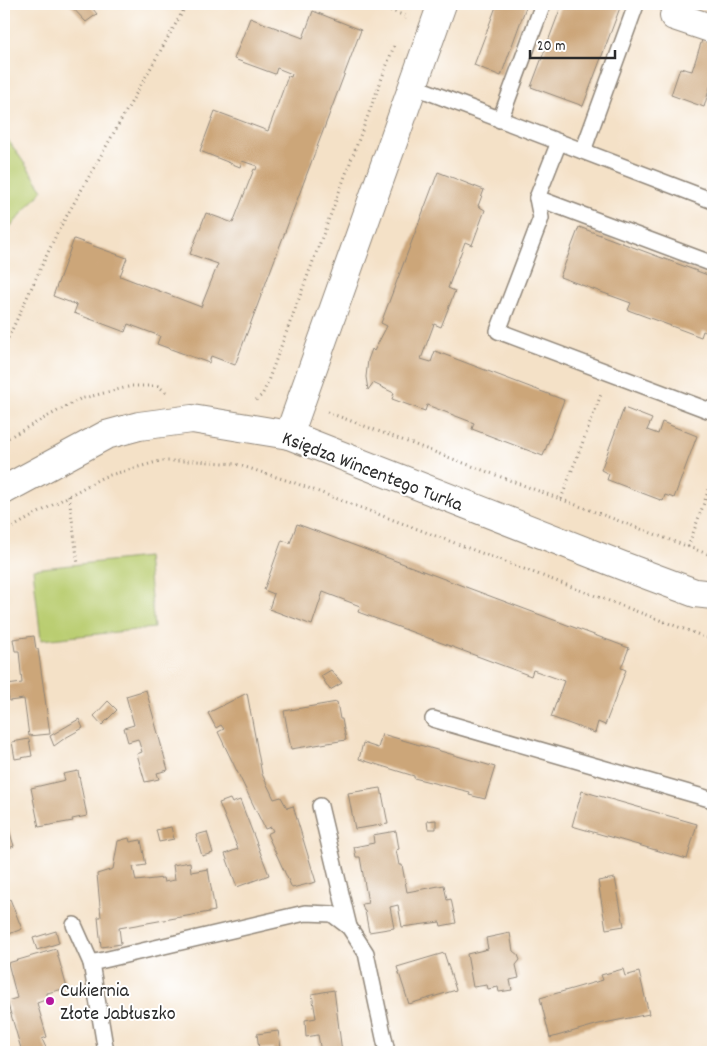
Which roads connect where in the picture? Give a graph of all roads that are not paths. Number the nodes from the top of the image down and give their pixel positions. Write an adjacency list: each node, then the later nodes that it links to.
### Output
1 (442, 4): 6 (street)
2 (543, 4): 7 (lane)
3 (636, 5): 9 (lane)
4 (674, 16): 5 (street)
5 (713, 29)
6 (413, 86): 7 (lane); 14 (street)
7 (500, 120): 8 (lane)
8 (559, 142): 9 (lane); 10 (lane)
9 (583, 152): 11 (lane)
10 (537, 198): 12 (lane); 13 (lane)
11 (713, 201)
12 (713, 264)
13 (713, 412)
14 (289, 435): 15 (street, Księdza Wincentego Turka); 16 (street, Księdza Wincentego Turka)
15 (4, 490)
16 (713, 596)
17 (433, 720): 18 (lane)
18 (713, 800)
19 (320, 806): 21 (lane)
20 (74, 925): 22 (lane)
21 (349, 927): 22 (lane); 24 (lane)
22 (91, 963): 23 (lane)
23 (106, 1052)
24 (387, 1052)

